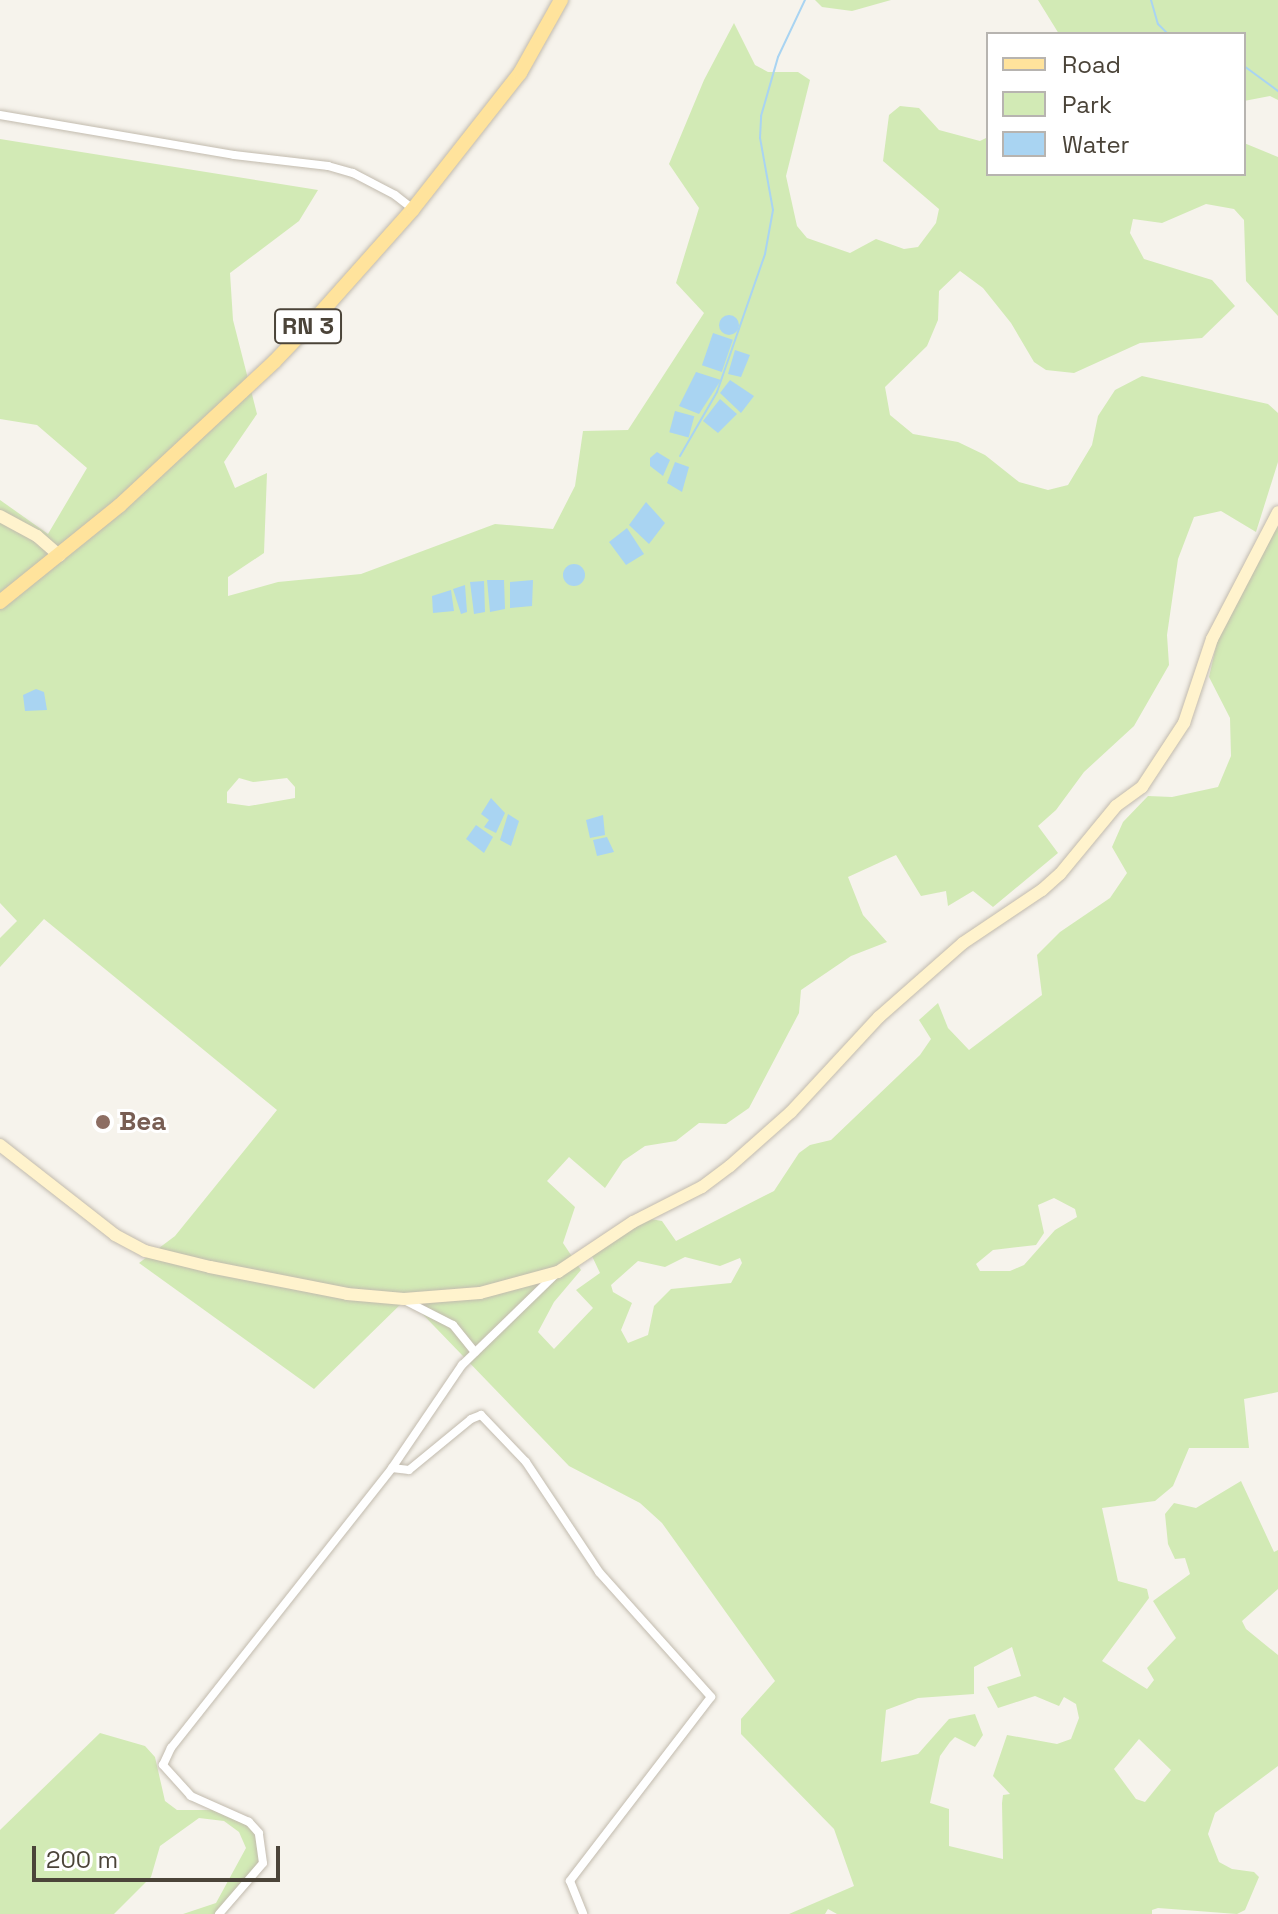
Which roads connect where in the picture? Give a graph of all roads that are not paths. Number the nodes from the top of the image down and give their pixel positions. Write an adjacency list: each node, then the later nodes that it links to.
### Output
1 (561, 0): 3 (main road, RN 3)
2 (0, 115): 3 (street)
3 (413, 209): 6 (main road, RN 3)
4 (1278, 512): 9 (street)
5 (0, 516): 6 (street)
6 (60, 556): 7 (main road, RN 3)
7 (0, 602)
8 (0, 1145): 10 (street)
9 (558, 1272): 10 (street); 11 (street)
10 (404, 1299): 11 (street)
11 (475, 1352): 12 (street)
12 (392, 1468): 13 (street); 14 (street)
13 (219, 1914)
14 (583, 1914)

